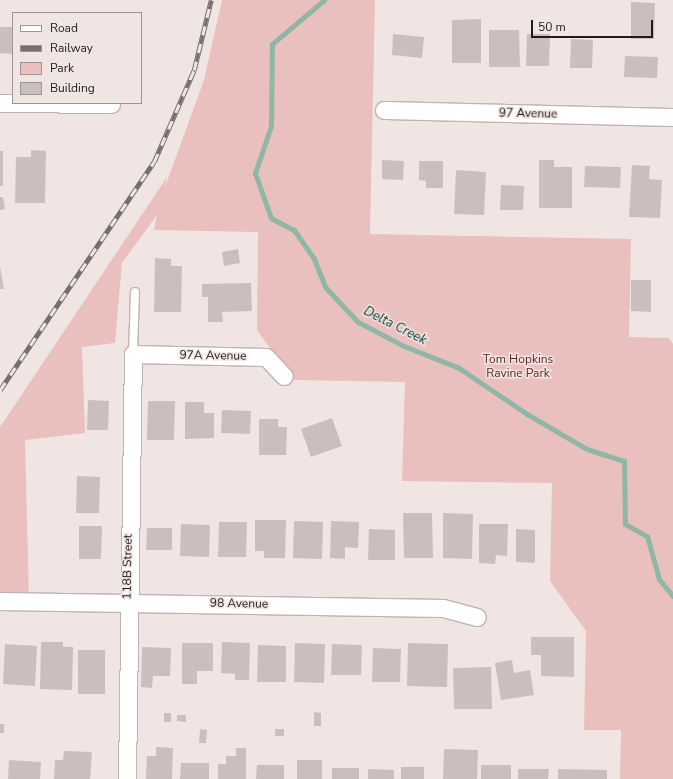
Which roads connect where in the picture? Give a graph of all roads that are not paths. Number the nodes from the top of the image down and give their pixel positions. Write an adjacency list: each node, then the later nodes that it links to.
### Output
1 (0, 103): 2 (street)
2 (12, 103)
3 (384, 110): 4 (street, 97 Avenue)
4 (673, 117)
5 (135, 292): 6 (lane)
6 (134, 354): 7 (street, 97A Avenue); 9 (street, 118B Street)
7 (284, 376)
8 (0, 601): 9 (street, 98 Avenue)
9 (127, 603): 10 (street, 98 Avenue); 11 (street, 118B Street)
10 (477, 617)
11 (127, 779)

